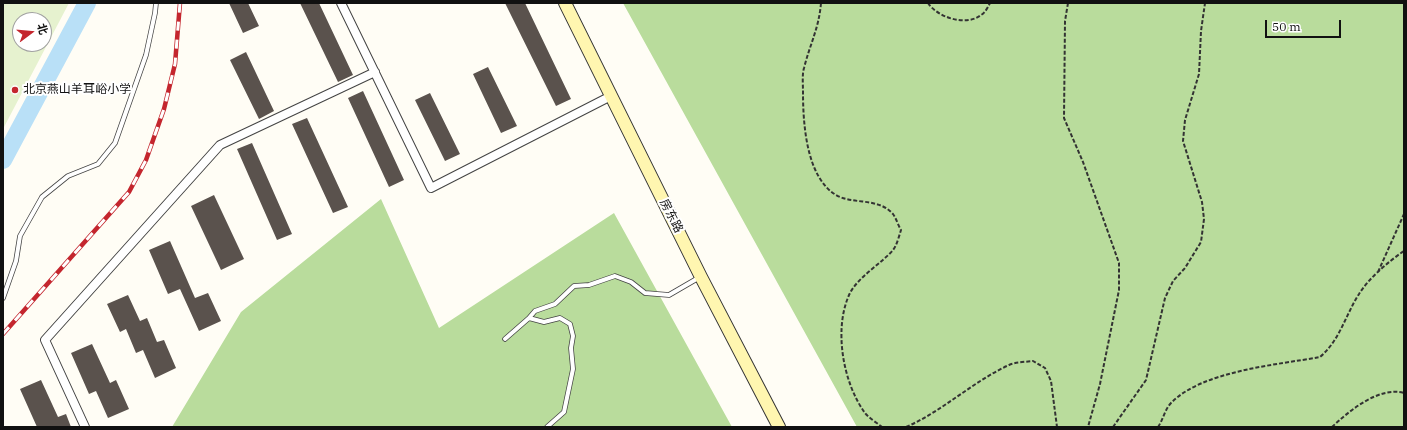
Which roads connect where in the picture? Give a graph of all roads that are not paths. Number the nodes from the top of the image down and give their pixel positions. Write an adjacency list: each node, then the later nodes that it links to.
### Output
1 (156, 3): 7 (lane)
2 (341, 3): 4 (street)
3 (565, 3): 5 (main road, 房东路)
4 (374, 72): 5 (street); 10 (street)
5 (611, 96): 6 (main road, 房东路)
6 (701, 277): 8 (lane); 12 (main road, 房东路)
7 (3, 298)
8 (529, 318): 9 (lane); 11 (lane)
9 (505, 339)
10 (85, 427)
11 (547, 427)
12 (779, 427)

